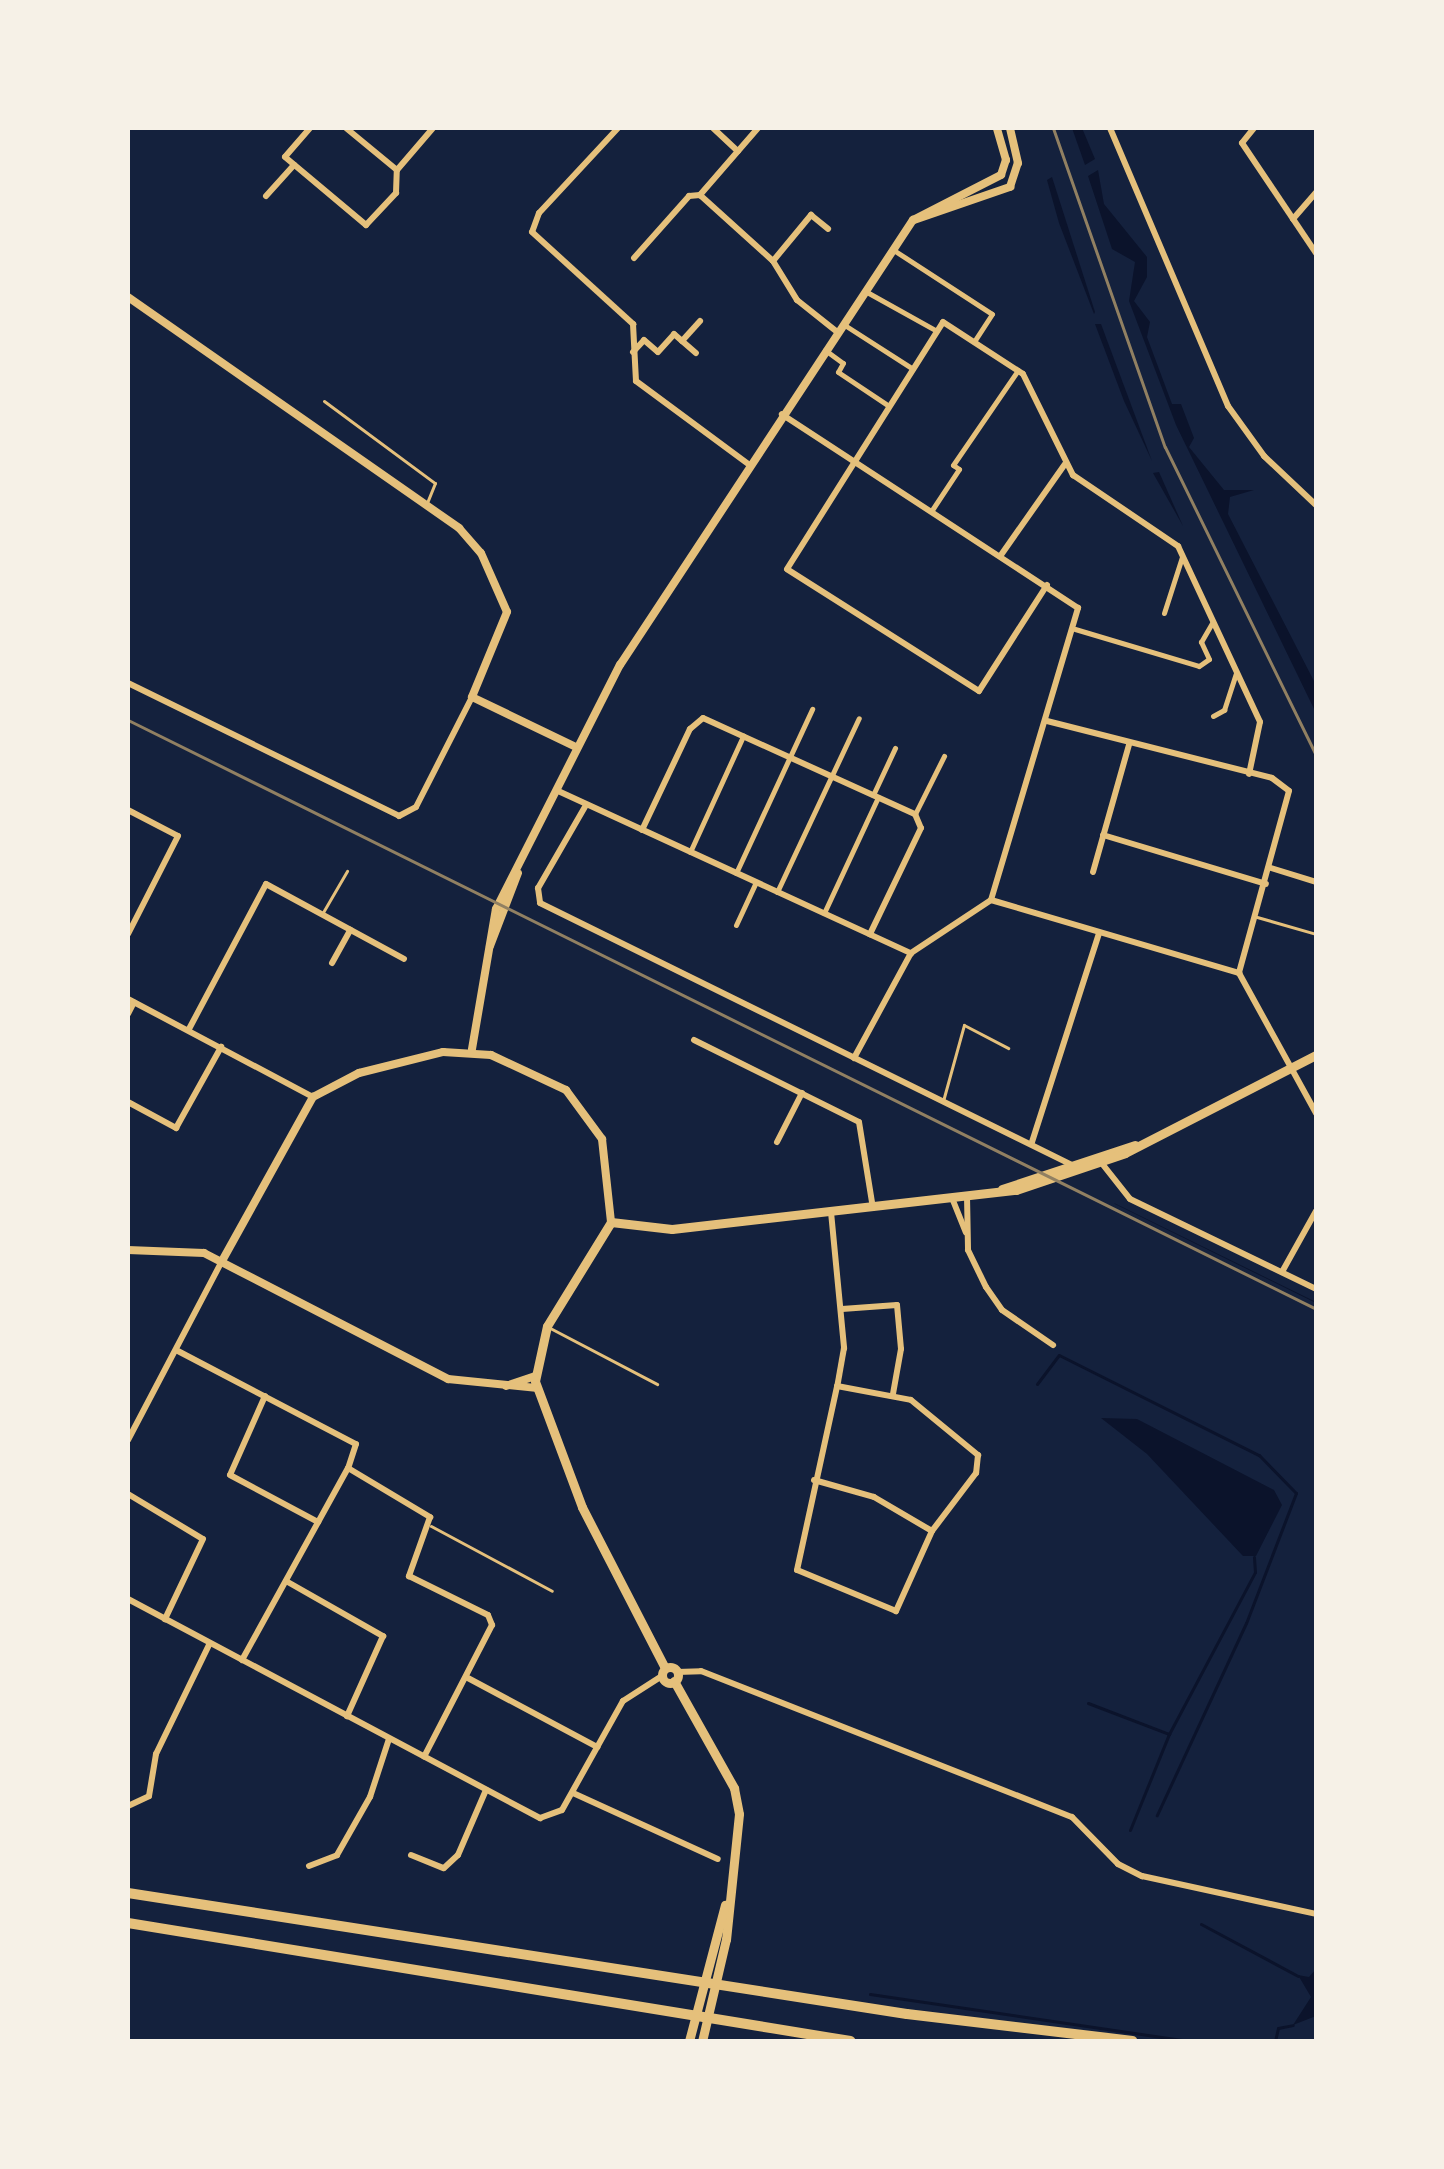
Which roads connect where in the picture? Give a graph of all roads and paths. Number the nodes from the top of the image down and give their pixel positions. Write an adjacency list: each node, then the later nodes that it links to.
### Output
1 (310, 128): 12 (street)
2 (346, 128): 13 (street)
3 (433, 128): 13 (street)
4 (618, 128): 32 (street)
5 (713, 128): 11 (street)
6 (758, 128): 11 (street)
7 (997, 128): 18 (street)
8 (1010, 128): 18 (street)
9 (1110, 128): 43 (street)
10 (1254, 128): 17 (street)
11 (738, 151): 15 (street)
12 (294, 165): 13 (street); 16 (street)
13 (397, 170)
14 (1316, 193): 17 (street)
15 (700, 195): 22 (street); 23 (street)
16 (266, 196)
17 (1293, 219): 21 (street)
18 (913, 220): 20 (street)
19 (828, 229): 23 (street)
20 (891, 249): 24 (street); 30 (street)
21 (1316, 253)
22 (634, 258)
23 (773, 261): 27 (street)
24 (863, 290): 27 (street); 28 (street)
25 (128, 297): 42 (street)
26 (700, 321): 29 (street)
27 (839, 327): 31 (street); 34 (street)
28 (937, 331): 30 (street); 34 (street)
29 (682, 341): 32 (street); 33 (street)
30 (974, 342): 35 (street)
31 (824, 349): 37 (street); 38 (street)
32 (633, 352): 40 (street)
33 (696, 353)
34 (913, 369): 37 (street)
35 (1019, 369): 41 (street); 44 (street)
36 (324, 401): 42 (lane)
37 (889, 406): 39 (street)
38 (782, 414): 39 (street); 40 (street)
39 (855, 460): 44 (street); 47 (street)
40 (748, 464): 60 (street)
41 (1065, 464): 45 (street); 46 (street)
42 (426, 504): 53 (street)
43 (1316, 505)
44 (932, 510): 45 (street)
45 (1001, 555): 47 (street)
46 (1183, 556): 48 (street); 49 (street)
47 (1047, 585): 50 (street)
48 (1164, 613)
49 (1212, 623): 50 (street); 51 (street)
50 (1075, 629): 57 (street)
51 (1236, 674): 55 (street); 64 (street)
52 (128, 683): 53 (street)
53 (472, 697): 60 (street)
54 (812, 709): 63 (street)
55 (1213, 716)
56 (859, 718): 65 (street)
57 (1047, 721): 59 (street); 82 (street)
58 (743, 736): 63 (street); 71 (street); 73 (street)
59 (1129, 745): 64 (street); 72 (street)
60 (574, 746): 66 (street)
61 (895, 748): 67 (street)
62 (944, 756): 70 (street)
63 (789, 757): 65 (street); 77 (street)
64 (1249, 774): 74 (street)
65 (832, 776): 67 (street); 81 (street)
66 (556, 790): 68 (street); 102 (street)
67 (876, 796): 70 (street); 83 (street)
68 (586, 805): 71 (street); 104 (street)
69 (128, 810): 89 (street)
70 (915, 814): 90 (street)
71 (642, 830): 73 (street)
72 (1103, 835): 76 (street); 80 (street)
73 (690, 852): 77 (street)
74 (1271, 868): 79 (street); 80 (street)
75 (347, 871): 84 (lane)
76 (1093, 872)
77 (736, 873): 78 (street)
78 (756, 882): 81 (street); 86 (street)
79 (1316, 882)
80 (1266, 884): 85 (street)
81 (777, 892): 83 (street)
82 (991, 900): 88 (street); 92 (street)
83 (824, 913): 90 (street)
84 (322, 914): 87 (street); 98 (street)
85 (1257, 917): 91 (lane); 95 (street)
86 (736, 925)
87 (350, 930): 93 (street); 94 (street)
88 (1099, 933): 95 (street); 112 (street)
89 (128, 934)
90 (870, 934): 92 (street)
91 (1316, 934)
92 (911, 953): 104 (street)
93 (404, 959)
94 (332, 963)
95 (1239, 973): 105 (street)
96 (131, 1000): 97 (street); 98 (street)
97 (128, 1014)
98 (189, 1029): 100 (street)
99 (694, 1040): 106 (street)
100 (221, 1047): 107 (street); 109 (street)
101 (1008, 1048): 108 (lane)
102 (472, 1049): 107 (street); 120 (street)
103 (1316, 1055): 105 (main road)
104 (854, 1058): 108 (street)
105 (1292, 1067): 110 (street); 113 (main road)
106 (802, 1093): 111 (street); 117 (street)
107 (313, 1097): 123 (street)
108 (943, 1101): 112 (street)
109 (128, 1102)
110 (1316, 1113)
111 (777, 1142)
112 (1032, 1142): 114 (street)
113 (1099, 1160): 114 (main road); 124 (street)
114 (1077, 1168): 115 (main road)
115 (967, 1196): 116 (main road); 121 (street)
116 (952, 1198): 117 (main road); 121 (street)
117 (873, 1208): 119 (main road)
118 (1316, 1211): 124 (street)
119 (831, 1212): 120 (main road); 126 (street)
120 (611, 1222): 127 (main road)
121 (966, 1232): 128 (street)
122 (128, 1250): 123 (street)
123 (222, 1261): 129 (street); 132 (street)
124 (1282, 1272): 125 (street)
125 (1316, 1289)
126 (842, 1309): 133 (street); 135 (street)
127 (547, 1326): 130 (main road); 131 (lane)
128 (1053, 1345)
129 (176, 1350): 136 (street); 137 (street)
130 (535, 1376): 132 (street); 134 (main road)
131 (657, 1384)
132 (506, 1386): 134 (street)
133 (837, 1386): 135 (street); 139 (street)
134 (536, 1388): 150 (main road)
135 (893, 1394): 143 (street)
136 (265, 1396): 138 (street); 141 (street)
137 (128, 1440)
138 (348, 1468): 141 (street); 142 (street)
139 (814, 1480): 143 (street); 143 (street)
140 (128, 1494): 147 (street)
141 (318, 1522): 144 (street)
142 (431, 1526): 145 (lane); 151 (street)
143 (932, 1531)
144 (286, 1581): 149 (street); 153 (street)
145 (552, 1591)
146 (128, 1599): 147 (street)
147 (165, 1619): 148 (street)
148 (210, 1643): 149 (street); 159 (street)
149 (242, 1660): 153 (street)
150 (664, 1672): 152 (main road); 155 (street)
151 (466, 1677): 155 (street); 156 (street)
152 (675, 1677): 164 (main road); 165 (street)
153 (347, 1716): 154 (street)
154 (389, 1739): 156 (street); 162 (street)
155 (597, 1747): 158 (street)
156 (424, 1757): 157 (street)
157 (486, 1790): 158 (street); 160 (street)
158 (573, 1793): 161 (street)
159 (128, 1806)
160 (411, 1855)
161 (718, 1859)
162 (309, 1866)
163 (128, 1893): 167 (main road)
164 (729, 1893): 167 (main road); 168 (main road)
165 (1316, 1914)
166 (128, 1923): 169 (main road)
167 (703, 1983): 168 (main road); 169 (main road)
168 (716, 1985): 170 (main road); 174 (main road)
169 (694, 2015): 170 (main road); 171 (main road)
170 (708, 2018): 172 (main road); 173 (main road)
171 (689, 2041)
172 (702, 2041)
173 (850, 2041)
174 (1132, 2041)

